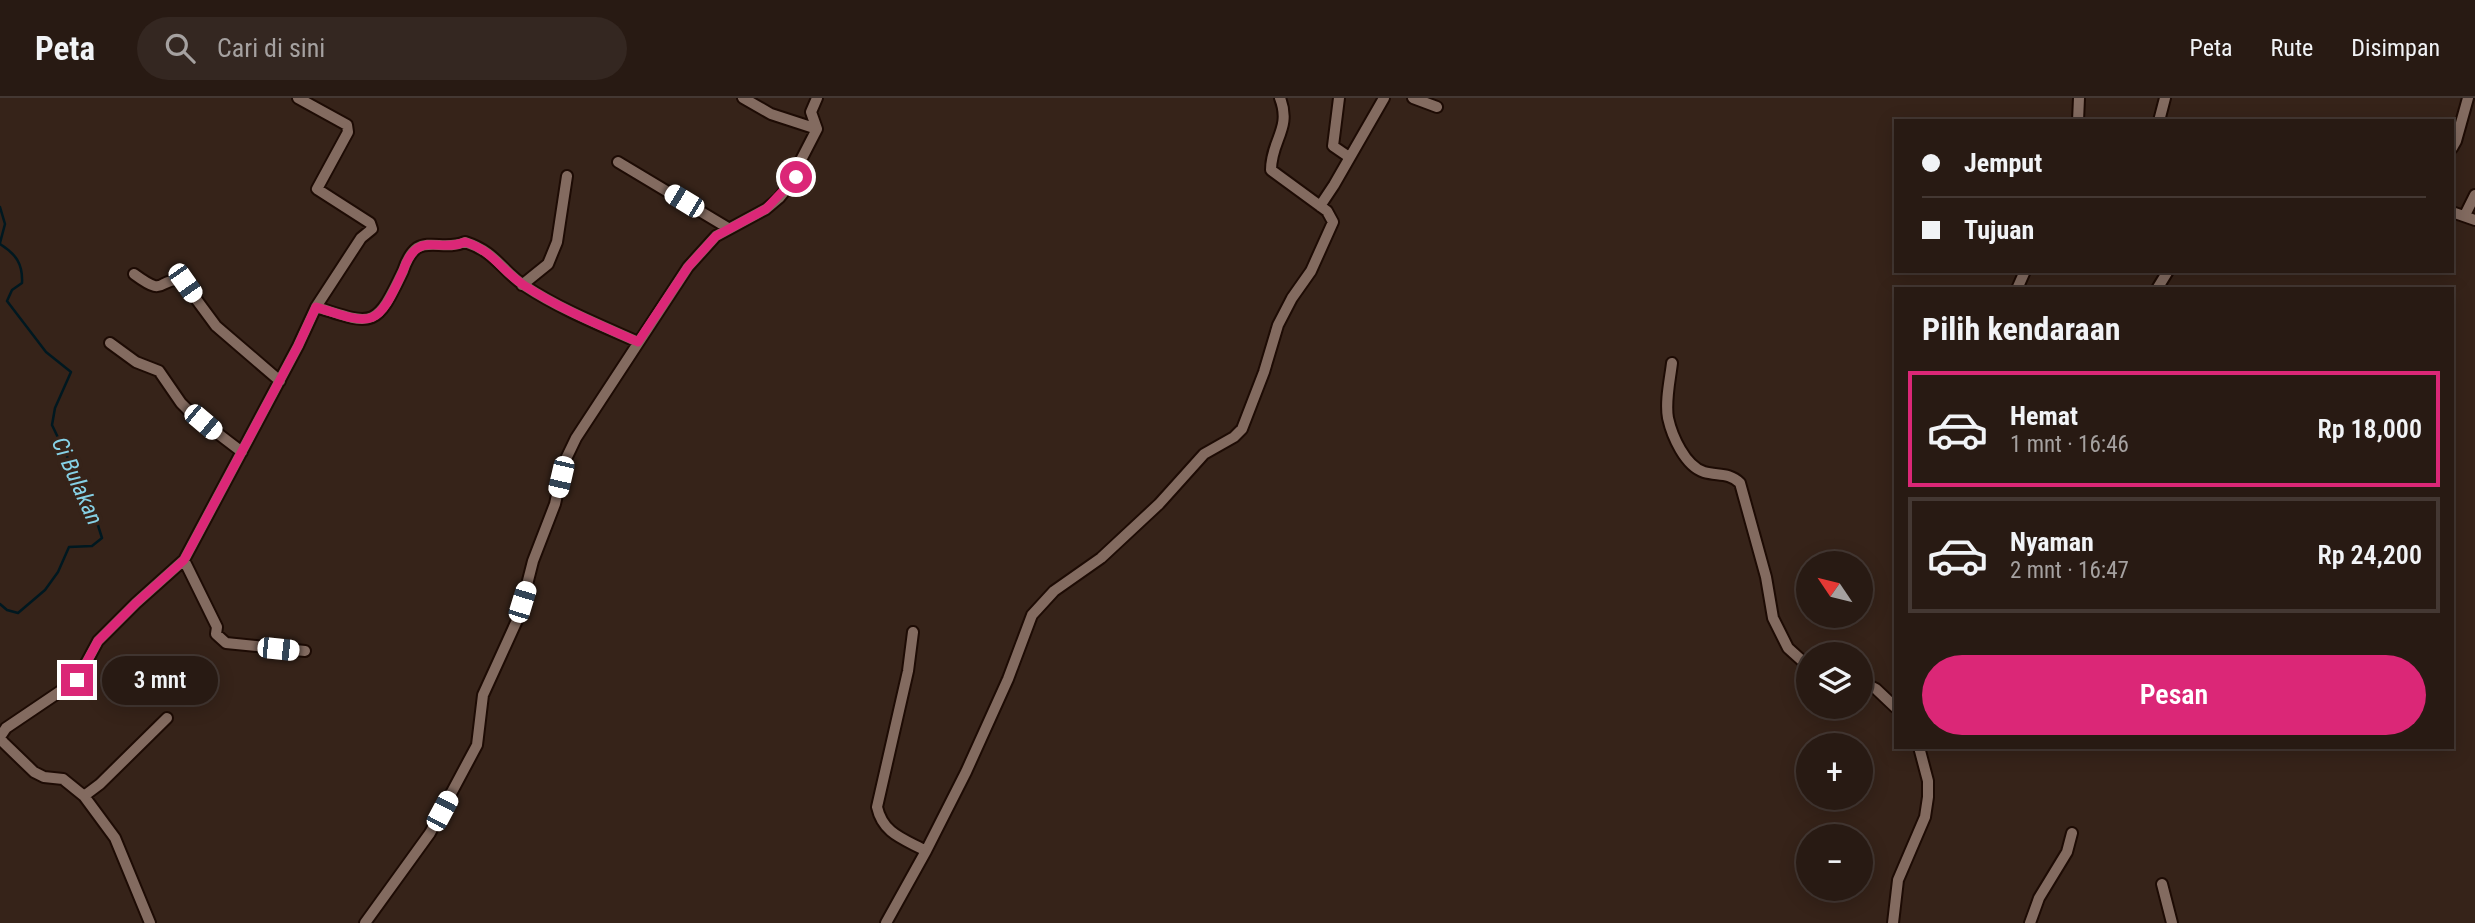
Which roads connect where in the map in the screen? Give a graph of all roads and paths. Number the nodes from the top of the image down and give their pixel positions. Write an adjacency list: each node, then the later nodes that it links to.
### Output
1 (298, 98): 25 (street)
2 (743, 98): 14 (street)
3 (817, 98): 14 (street)
4 (1280, 98): 20 (street)
5 (1339, 98): 16 (street)
6 (1384, 98): 16 (street)
7 (1413, 98): 11 (street)
8 (2079, 98): 12 (street)
9 (2165, 98): 13 (street)
10 (2468, 98): 15 (street)
11 (1437, 107)
12 (2078, 119)
13 (2159, 119)
14 (817, 129): 22 (street)
15 (2454, 144)
16 (1349, 157): 20 (street)
17 (618, 162): 22 (street)
18 (567, 176): 24 (street)
19 (2475, 195): 21 (street)
20 (1320, 206): 41 (street)
21 (2470, 218)
22 (728, 228): 26 (street)
23 (134, 274): 29 (street)
24 (522, 285): 25 (street); 26 (street)
25 (316, 307): 29 (street)
26 (638, 342): 44 (street)
27 (110, 343): 30 (street)
28 (1672, 363): 34 (street)
29 (279, 381): 30 (street)
30 (242, 452): 31 (street)
31 (184, 560): 33 (street); 39 (street)
32 (913, 632): 41 (street)
33 (305, 651)
34 (1796, 655)
35 (1873, 687): 36 (street)
36 (1894, 706)
37 (167, 718): 39 (street)
38 (1920, 749): 46 (street)
39 (84, 796): 43 (street)
40 (2072, 834): 47 (street)
41 (926, 851): 45 (street)
42 (2162, 884): 48 (street)
43 (150, 923)
44 (365, 923)
45 (886, 923)
46 (1893, 923)
47 (2030, 923)
48 (2172, 923)

